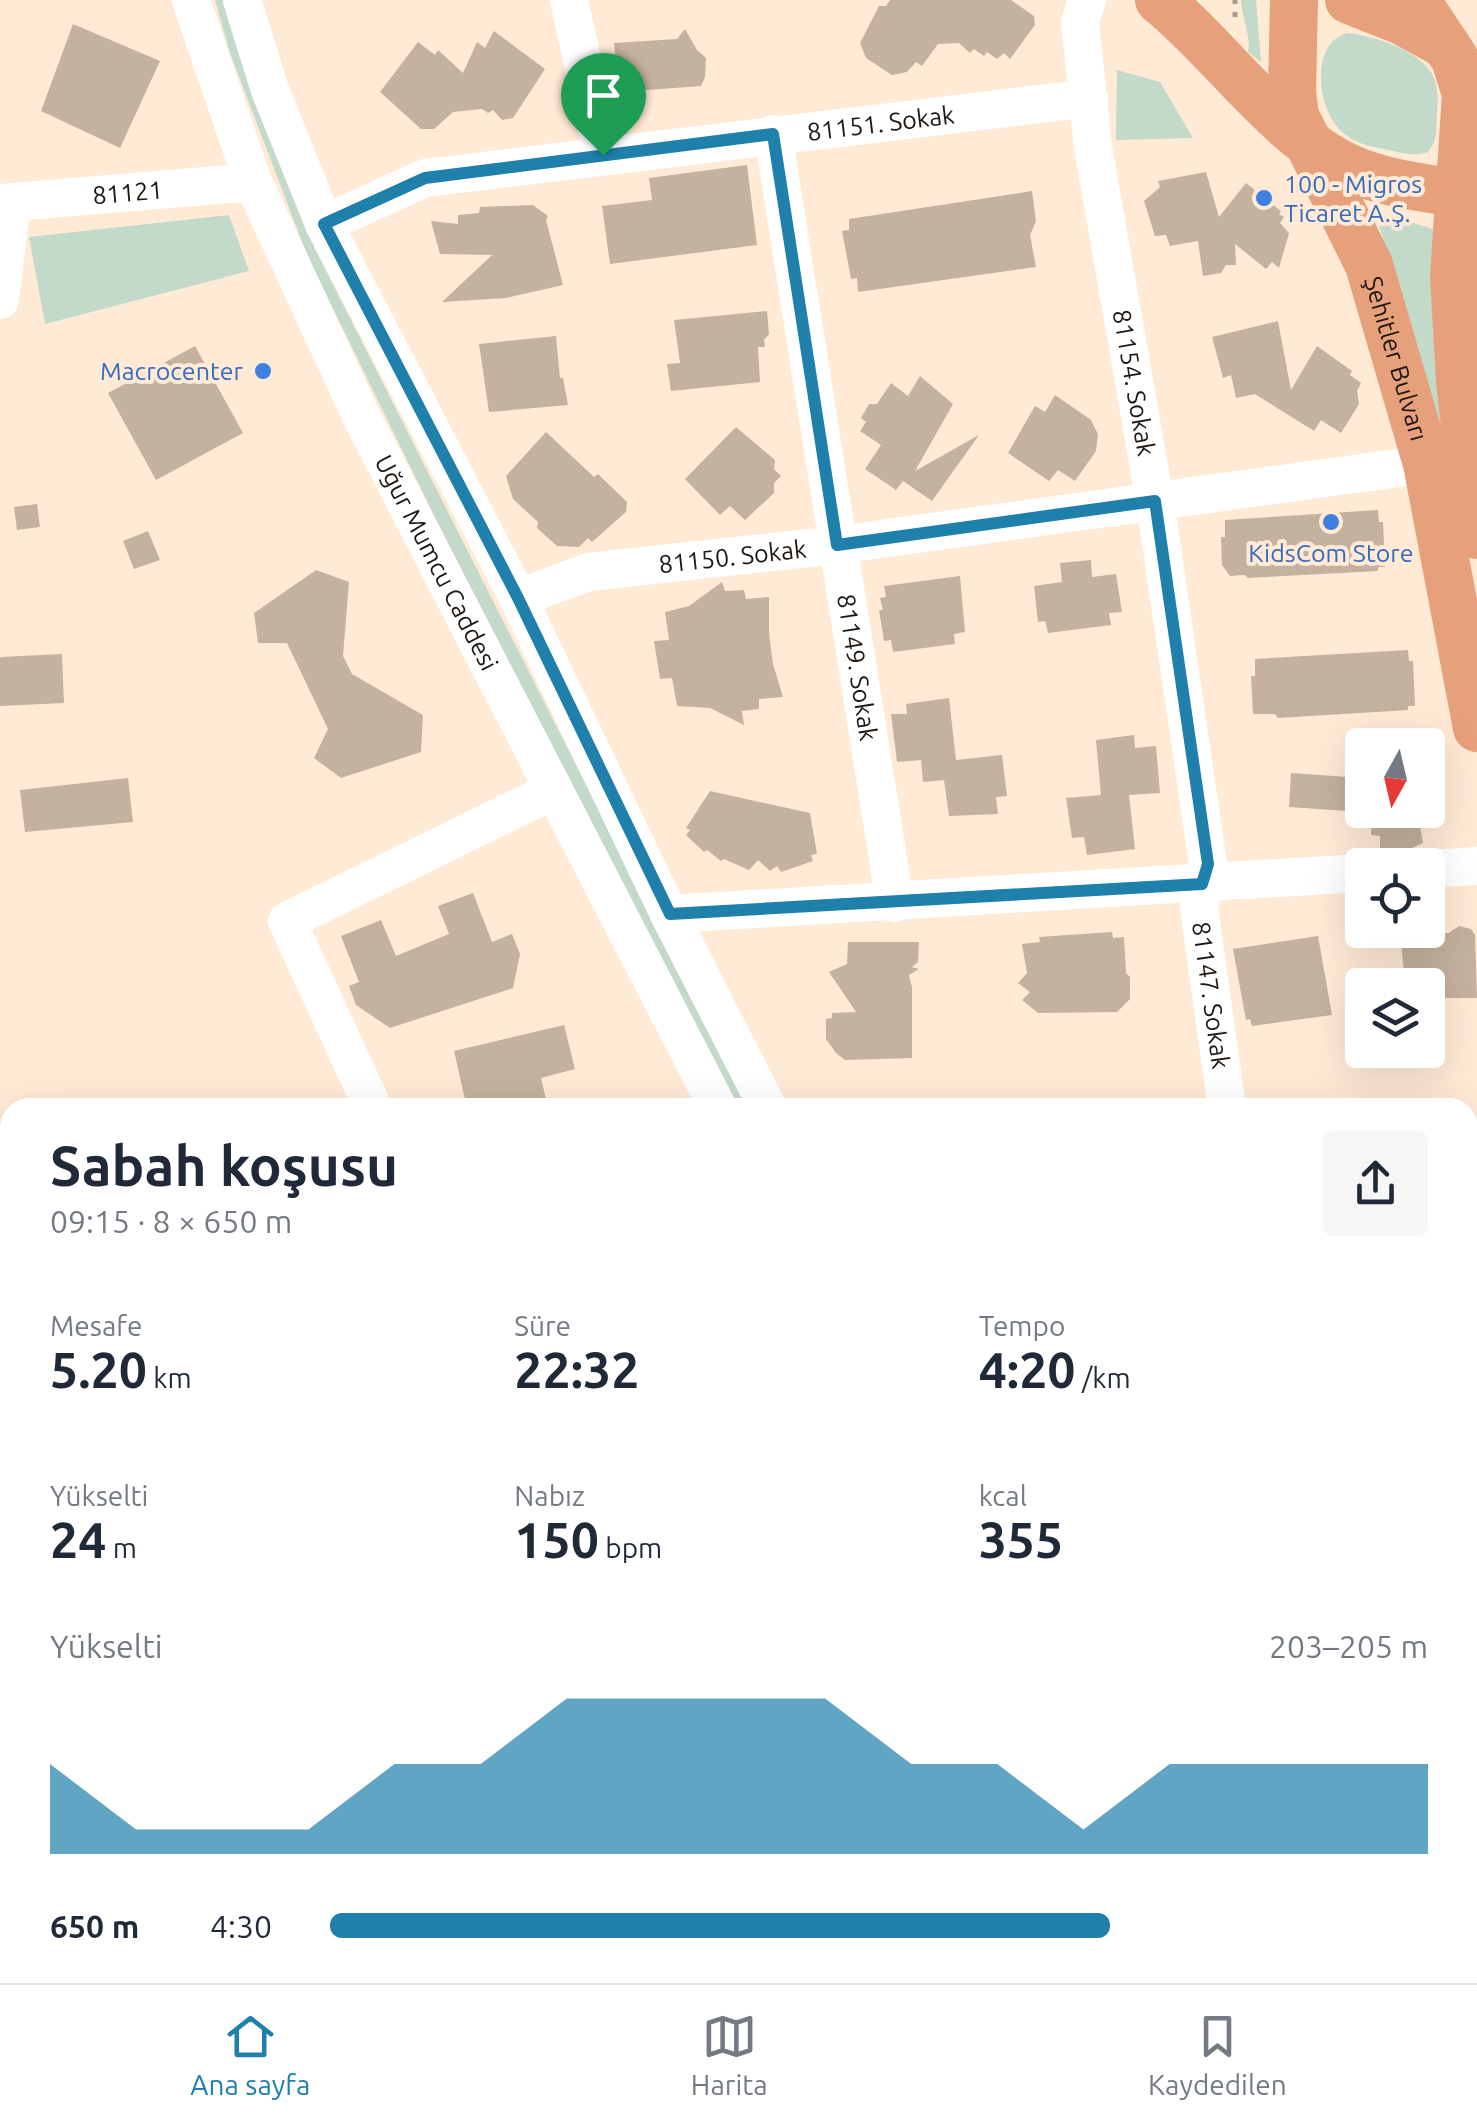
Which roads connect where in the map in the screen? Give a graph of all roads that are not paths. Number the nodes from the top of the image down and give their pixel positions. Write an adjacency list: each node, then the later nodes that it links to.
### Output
1 (191, 0): 14 (street, Uğur Mumcu Caddesi)
2 (242, 0): 17 (street)
3 (569, 0): 13 (street)
4 (1087, 0): 10 (street, 81154. Sokak)
5 (1159, 0): 12 (main road)
6 (1294, 0): 12 (main road, Şehitler Bulvarı)
7 (1350, 0): 9 (main road)
8 (1416, 0): 9 (main road, Şehitler Bulvarı)
9 (1463, 57): 15 (main road, Şehitler Bulvarı)
10 (1090, 98): 11 (street, 81151. Sokak); 21 (street, 81154. Sokak)
11 (773, 134): 13 (street, 81151. Sokak); 23 (street, 81149. Sokak)
12 (1303, 138): 15 (main road); 20 (main road, Şehitler Bulvarı)
13 (603, 155): 17 (street, 81151. Sokak)
14 (253, 182): 16 (street, 81121); 26 (street, Uğur Mumcu Caddesi)
15 (1469, 195): 19 (main road, Şehitler Bulvarı)
16 (6, 203): 18 (street)
17 (324, 224): 24 (street)
18 (0, 300)
19 (1468, 369): 22 (main road, Şehitler Bulvarı)
20 (1427, 464): 21 (street, 81150. Sokak); 25 (main road, Şehitler Bulvarı)
21 (1155, 501): 23 (street, 81150. Sokak); 30 (street, 81154. Sokak)
22 (1477, 535)
23 (837, 545): 24 (street, 81150. Sokak); 31 (street, 81149. Sokak)
24 (518, 598): 32 (street)
25 (1477, 728)
26 (554, 790): 33 (street); 34 (street, Uğur Mumcu Caddesi)
27 (1477, 866): 28 (street)
28 (1445, 868)
29 (1345, 875): 30 (street)
30 (1202, 884): 31 (street); 36 (street, 81147. Sokak)
31 (895, 902): 32 (street)
32 (670, 914): 35 (street)
33 (368, 1098)
34 (713, 1098)
35 (763, 1098)
36 (1226, 1098)

